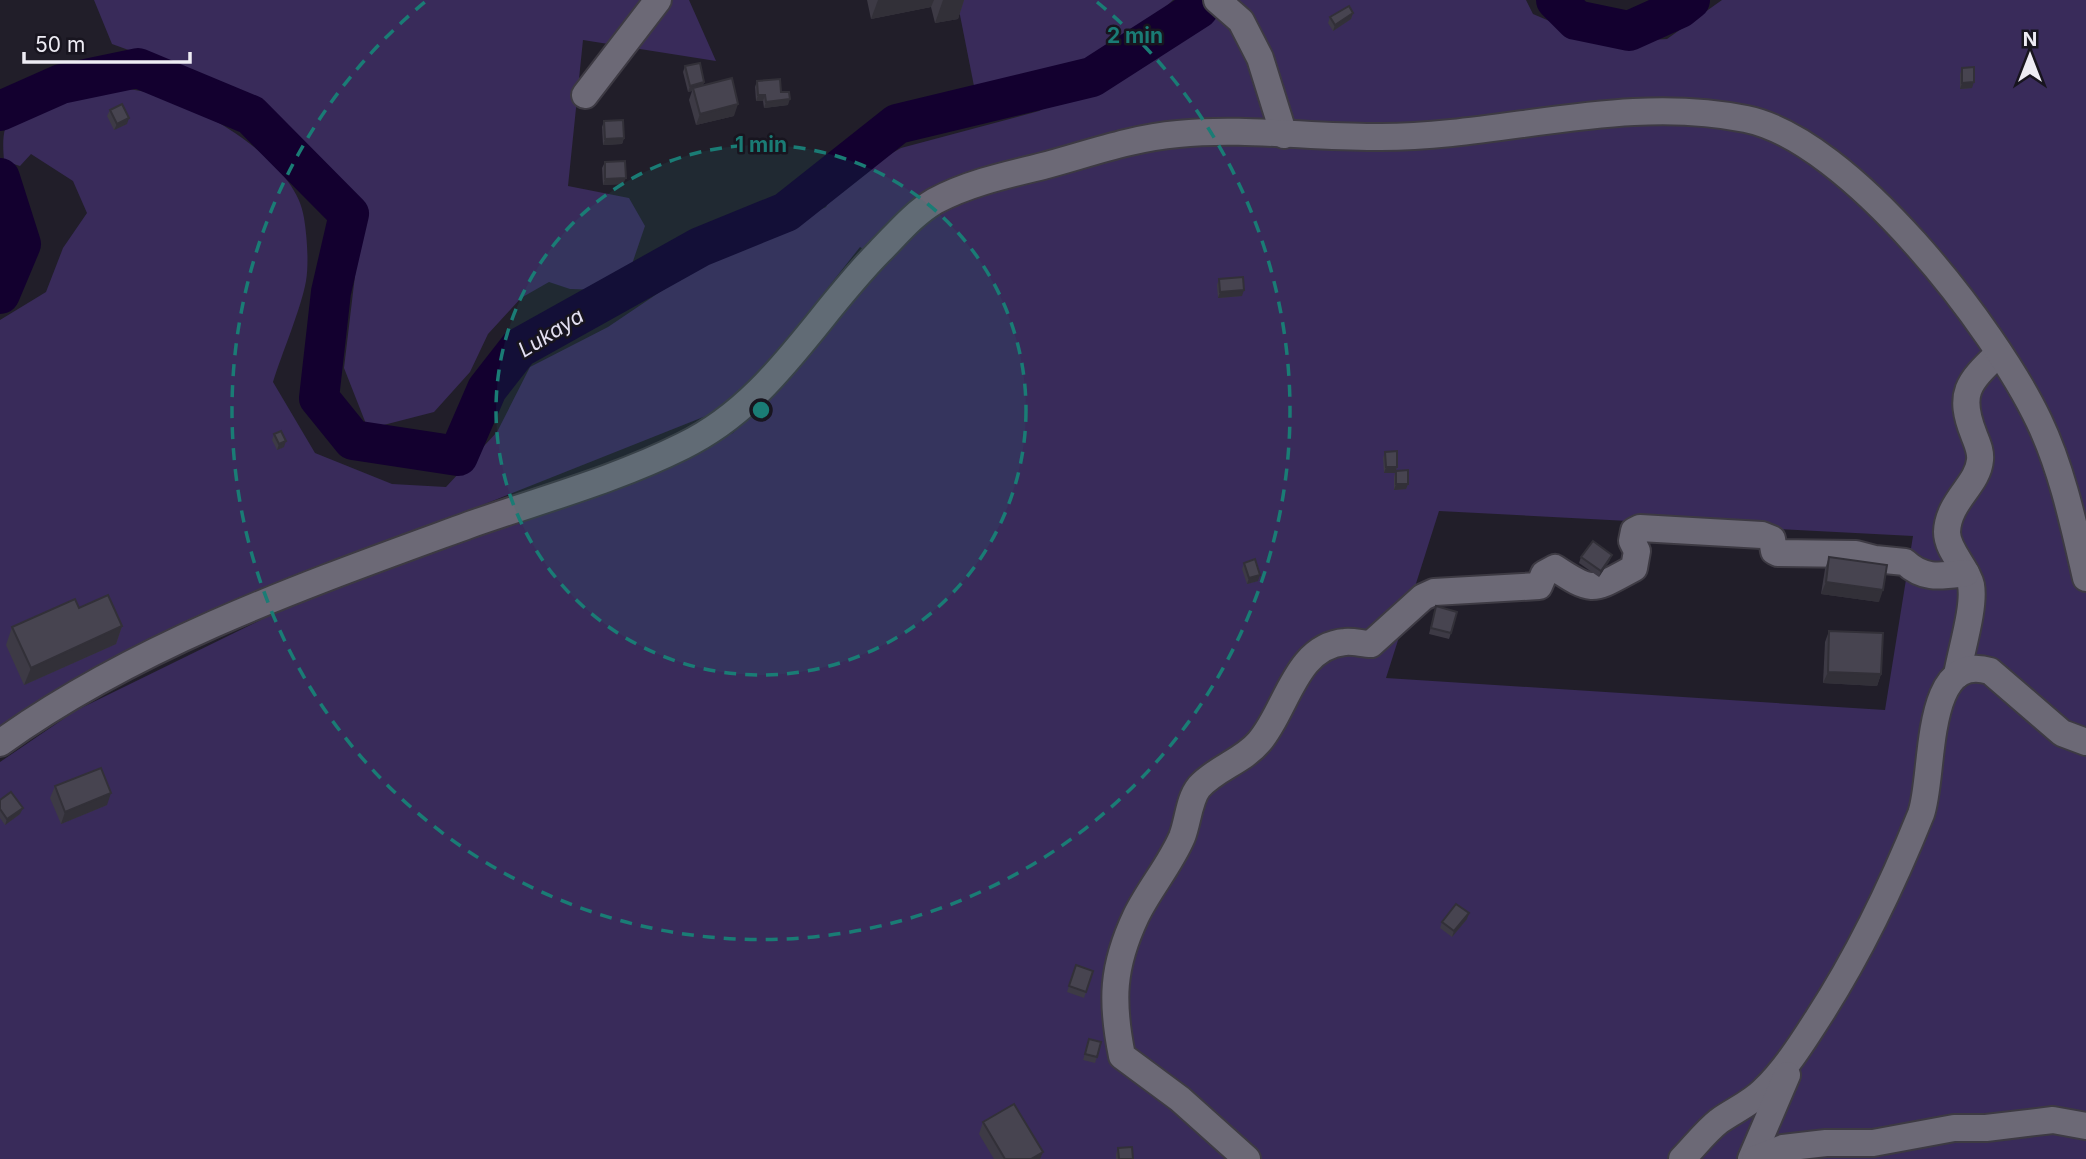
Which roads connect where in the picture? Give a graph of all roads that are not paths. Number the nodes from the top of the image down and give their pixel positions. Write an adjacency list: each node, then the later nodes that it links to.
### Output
1 (658, 0): 3 (street)
2 (1217, 0): 4 (street)
3 (585, 95)
4 (1284, 135): 5 (street); 10 (street)
5 (1999, 353): 6 (street); 7 (street)
6 (1966, 573): 8 (street); 13 (street)
7 (2086, 578)
8 (1957, 675): 9 (street); 11 (street)
9 (2086, 742)
10 (0, 743)
11 (1798, 1048): 14 (street); 15 (street)
12 (2086, 1126): 15 (street)
13 (1247, 1159)
14 (1682, 1159)
15 (1753, 1159)

